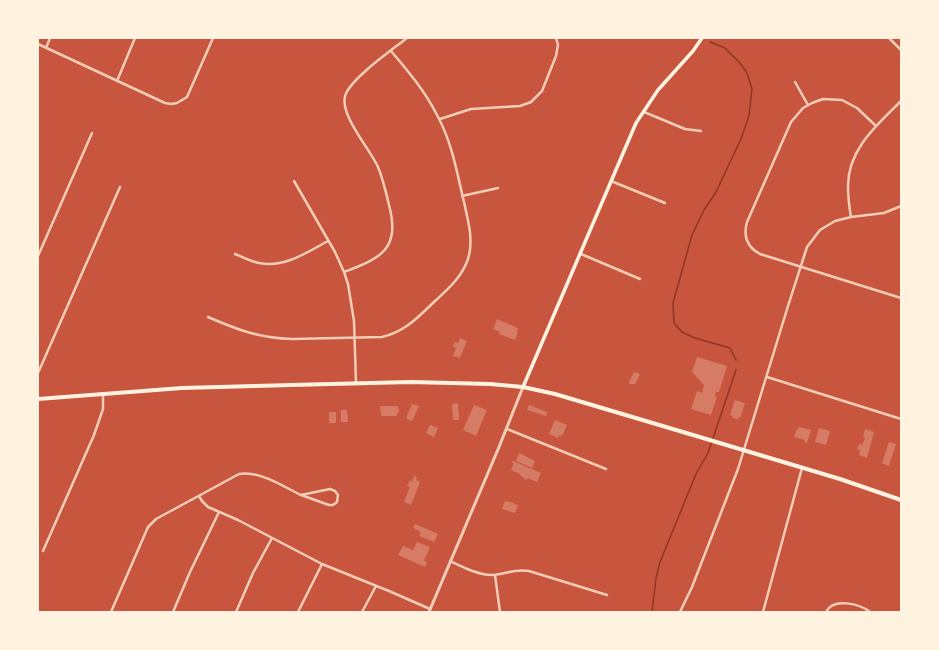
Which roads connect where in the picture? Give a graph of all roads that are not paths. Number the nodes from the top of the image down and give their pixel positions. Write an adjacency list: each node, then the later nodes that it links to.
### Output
1 (50, 38): 9 (street)
2 (135, 38): 12 (street)
3 (213, 38): 12 (street)
4 (406, 38): 11 (street)
5 (556, 38): 17 (street)
6 (702, 38): 16 (main road)
7 (889, 38): 10 (street)
8 (38, 44): 9 (street)
9 (46, 48): 12 (street)
10 (901, 50)
11 (391, 51): 17 (street); 34 (street)
12 (117, 81)
13 (795, 82): 15 (street)
14 (901, 101): 18 (street)
15 (808, 105): 18 (street); 33 (street)
16 (643, 111): 19 (street); 22 (main road)
17 (440, 120): 25 (street)
18 (876, 126): 28 (street)
19 (701, 131)
20 (92, 133): 32 (street)
21 (294, 181): 29 (street)
22 (611, 181): 26 (street); 31 (main road)
23 (120, 187): 39 (street)
24 (498, 188): 25 (street)
25 (462, 196): 38 (street)
26 (665, 203)
27 (901, 206): 28 (street)
28 (851, 217): 33 (street)
29 (328, 241): 30 (street); 34 (street)
30 (235, 254)
31 (581, 254): 35 (street); 42 (main road)
32 (38, 256)
33 (800, 267): 36 (street); 40 (street)
34 (344, 272): 38 (street)
35 (640, 279)
36 (901, 298)
37 (208, 317): 38 (street)
38 (355, 338): 41 (street)
39 (38, 373)
40 (767, 377): 45 (street); 47 (street)
41 (356, 383): 42 (main road); 43 (main road)
42 (523, 387): 46 (street); 47 (main road)
43 (104, 394): 44 (main road); 55 (street)
44 (38, 399)
45 (901, 419)
46 (507, 429): 49 (street); 56 (street)
47 (744, 451): 48 (main road); 68 (street)
48 (802, 468): 52 (main road); 69 (street)
49 (606, 469)
50 (301, 495): 50 (street); 51 (street)
51 (199, 496): 53 (street); 62 (street)
52 (901, 500)
53 (220, 512): 54 (street); 63 (street)
54 (272, 538): 57 (street); 64 (street)
55 (43, 551)
56 (450, 562): 58 (street); 61 (street)
57 (322, 564): 59 (street); 65 (street)
58 (495, 575): 60 (street); 67 (street)
59 (376, 586): 61 (street); 66 (street)
60 (607, 595)
61 (430, 611)
62 (111, 612)
63 (173, 612)
64 (236, 612)
65 (298, 612)
66 (362, 612)
67 (500, 612)
68 (680, 612)
69 (763, 612)
70 (826, 612): 71 (street)
71 (870, 612)

